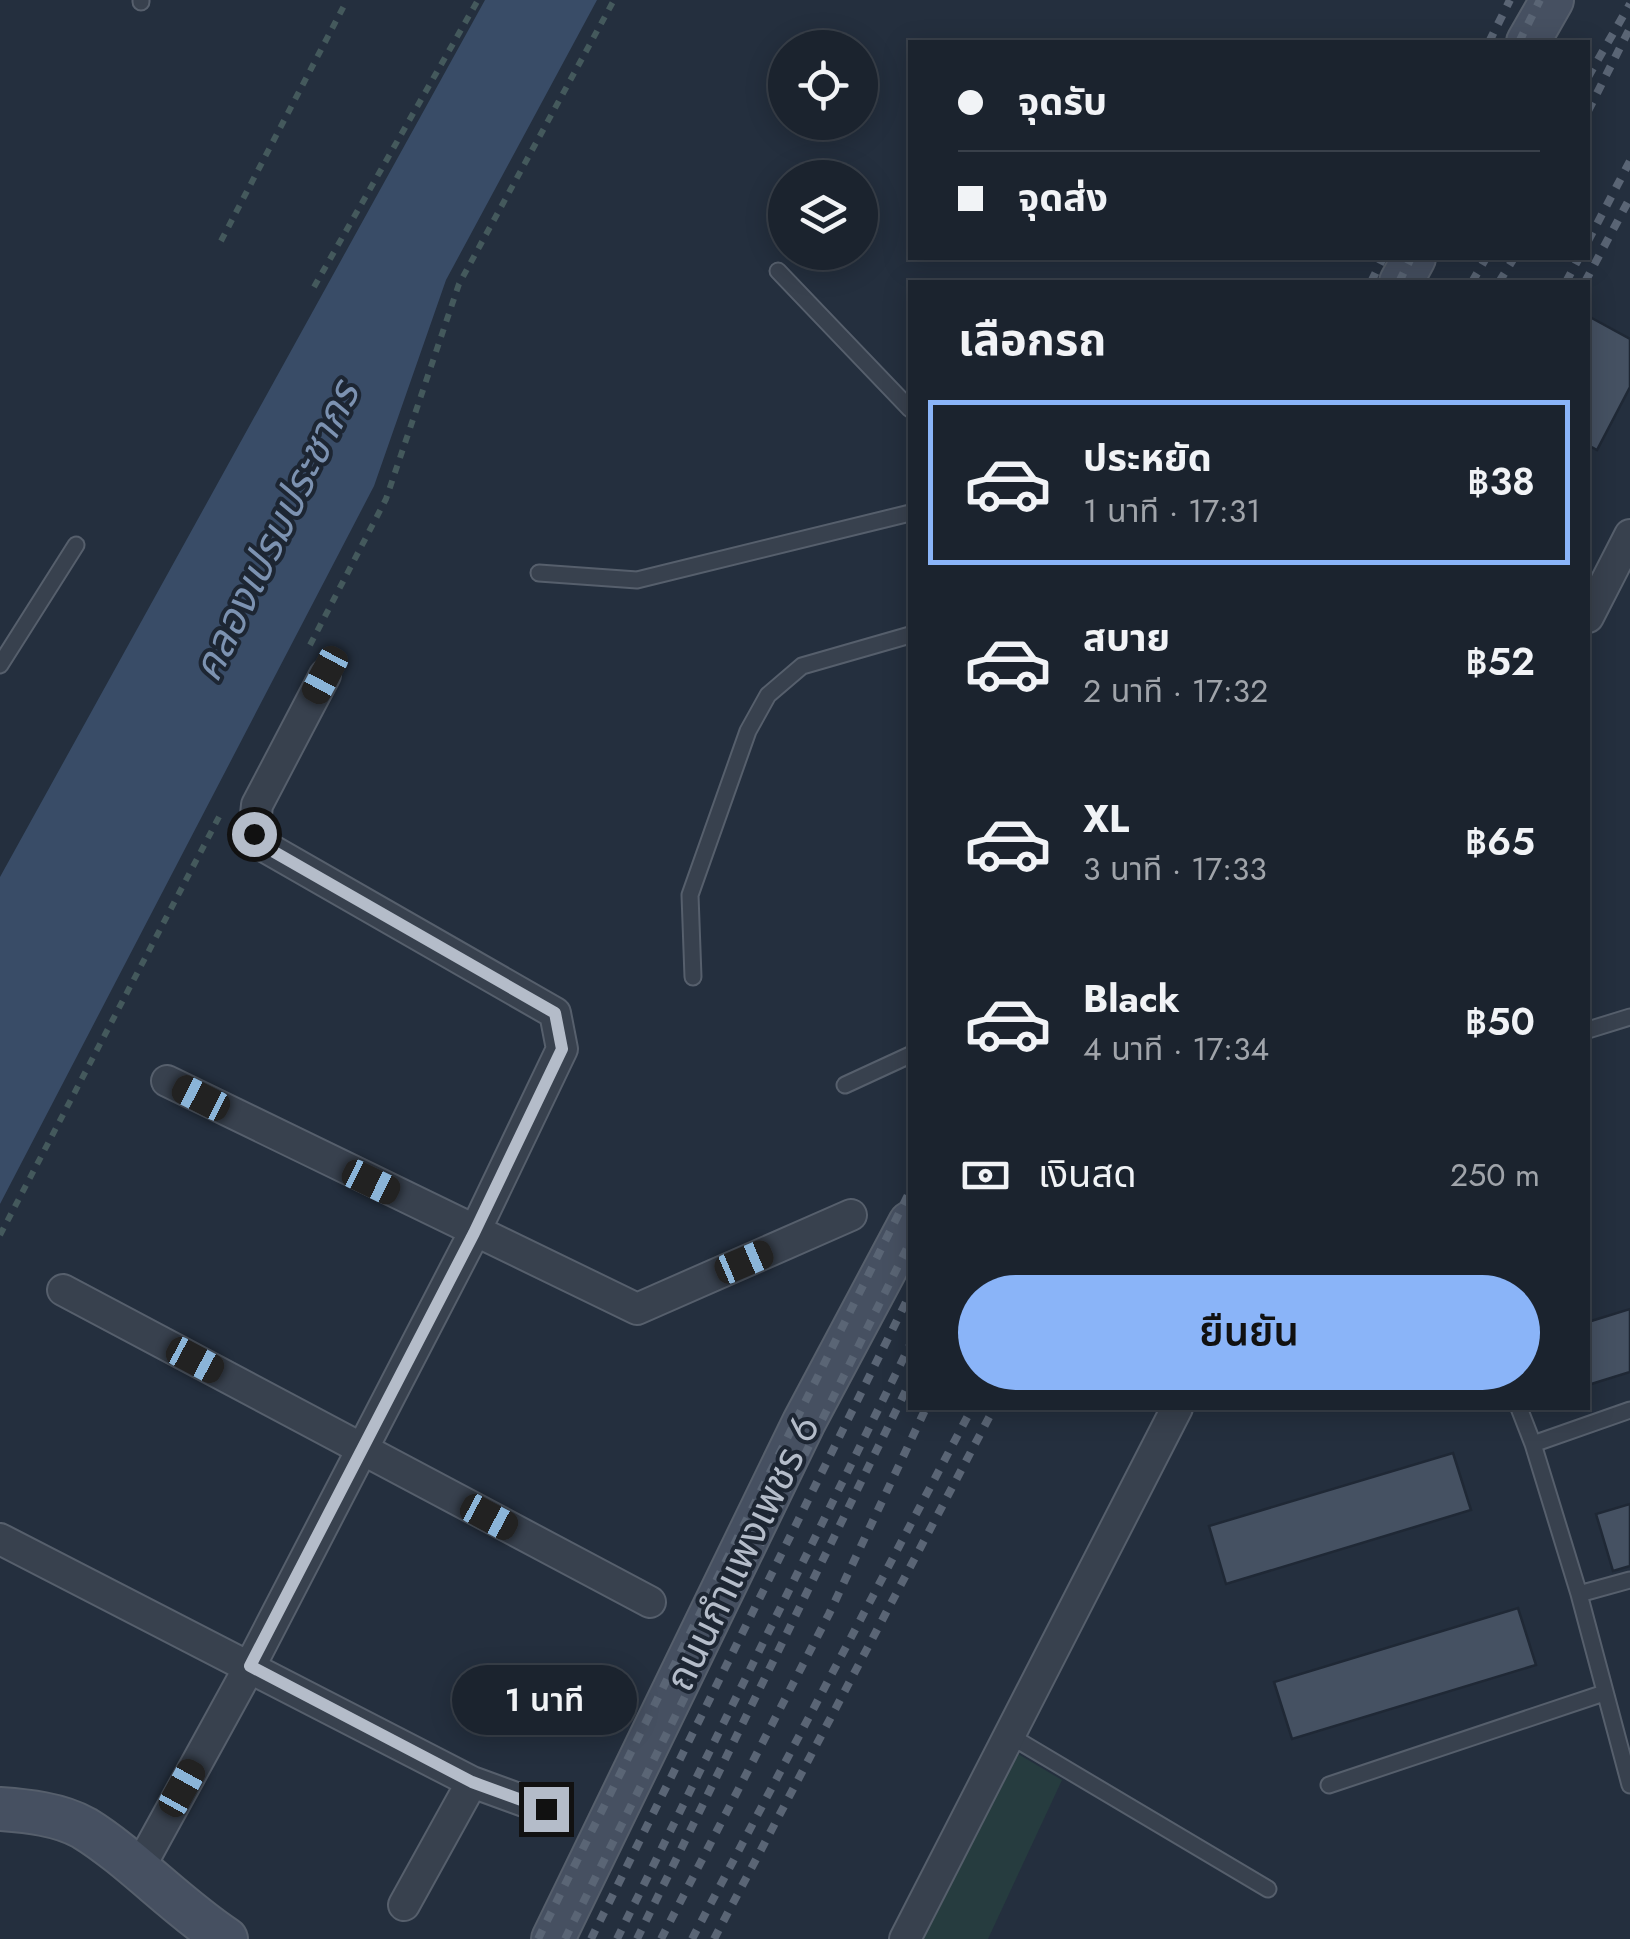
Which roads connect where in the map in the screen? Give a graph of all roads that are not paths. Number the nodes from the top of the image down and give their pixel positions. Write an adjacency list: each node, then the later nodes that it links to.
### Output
1 (1552, 0): 2 (street)
2 (1529, 40)
3 (778, 270): 4 (lane)
4 (908, 406)
5 (908, 513): 8 (lane)
6 (1630, 535): 9 (street)
7 (76, 545): 11 (lane)
8 (539, 573)
9 (1590, 613)
10 (908, 636): 13 (lane)
11 (0, 665)
12 (314, 666): 21 (street)
13 (693, 976)
14 (1630, 1018): 15 (lane)
15 (1590, 1029)
16 (908, 1056): 18 (lane)
17 (167, 1081): 21 (street)
18 (845, 1086)
19 (851, 1216): 21 (street)
20 (908, 1228): 44 (street, ถนนกำแพงเพชร 6)
21 (474, 1233): 27 (street)
22 (63, 1290): 27 (street)
23 (1176, 1410): 34 (street)
24 (1521, 1410): 26 (lane)
25 (1630, 1410): 26 (lane)
26 (1533, 1444): 30 (lane)
27 (360, 1449): 31 (street); 32 (street)
28 (0, 1540): 32 (street)
29 (1630, 1580): 30 (lane)
30 (1580, 1594): 33 (lane)
31 (650, 1602)
32 (250, 1666): 35 (street); 40 (street)
33 (1604, 1692): 36 (lane); 37 (lane)
34 (1008, 1734): 41 (lane); 45 (street)
35 (472, 1782): 39 (street); 42 (street)
36 (1329, 1785)
37 (1630, 1785)
38 (0, 1809): 40 (street)
39 (546, 1809)
40 (137, 1872): 43 (street)
41 (1268, 1888)
42 (404, 1905)
43 (226, 1939)
44 (553, 1939)
45 (905, 1939)

